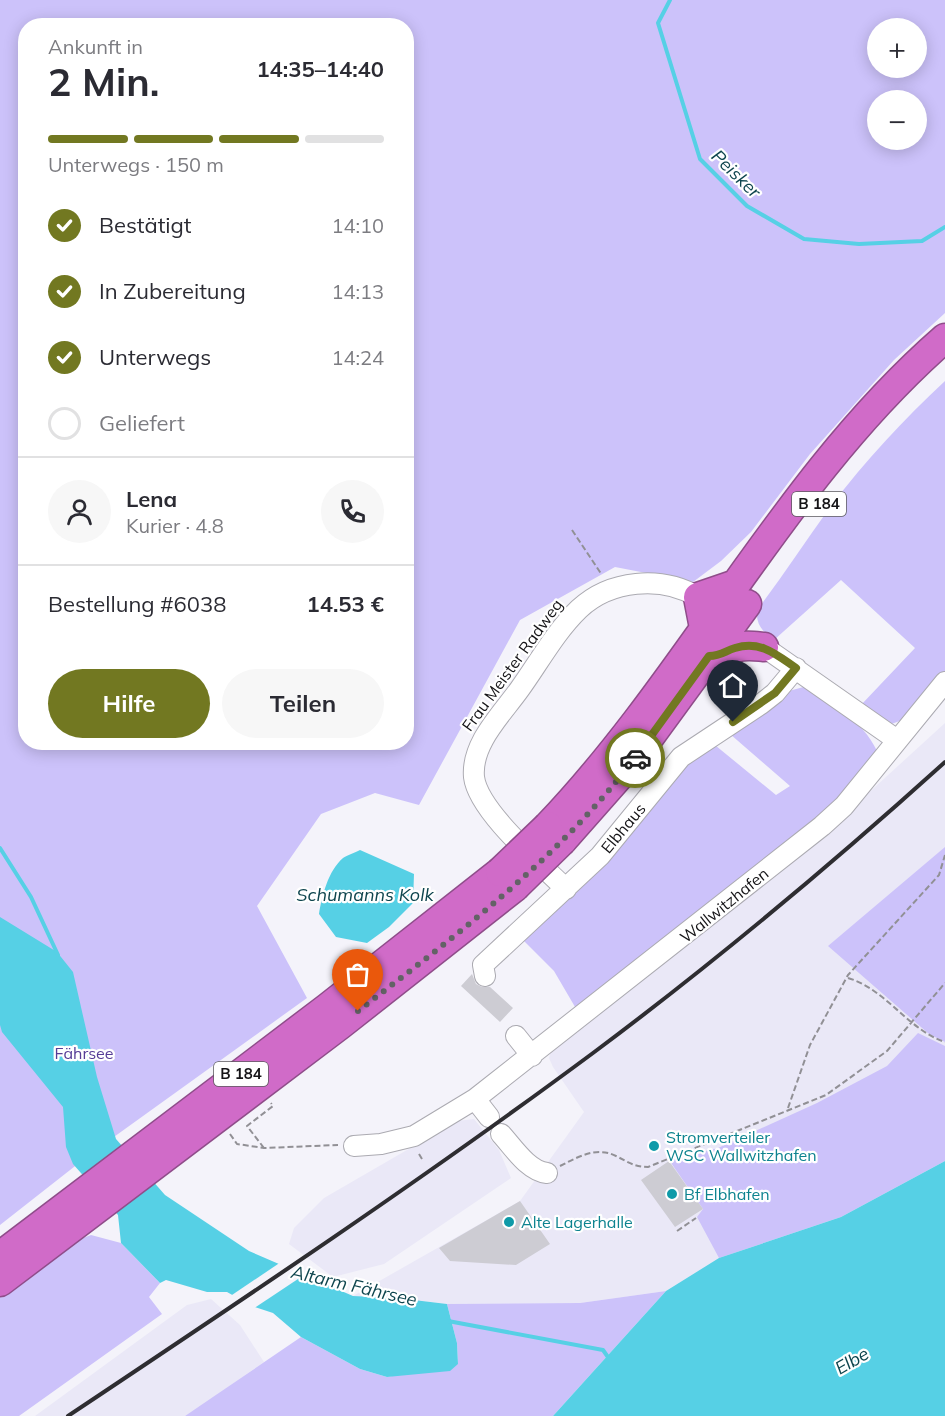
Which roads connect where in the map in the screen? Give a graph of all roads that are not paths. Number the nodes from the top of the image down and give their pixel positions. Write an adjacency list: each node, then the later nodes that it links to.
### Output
1 (945, 338): 3 (highway, B 184)
2 (945, 364): 5 (highway, B 184)
3 (736, 584): 4 (highway); 6 (highway, B 184)
4 (698, 597): 6 (highway); 13 (street)
5 (739, 615): 7 (highway); 8 (highway, B 184)
6 (704, 628): 12 (highway, B 184)
7 (764, 647): 8 (highway); 9 (street)
8 (709, 656): 12 (highway, B 184)
9 (796, 668): 11 (street); 13 (street, Elbhaus)
10 (944, 685): 11 (street, Wallwitzhafen)
11 (897, 740): 17 (street, Wallwitzhafen)
12 (555, 834): 15 (highway, B 184, bridge)
13 (566, 889): 14 (street, Elbhaus)
14 (485, 976)
15 (334, 1016): 22 (highway, B 184); 22 (highway, B 184)
16 (516, 1036): 17 (street)
17 (532, 1056): 18 (street, Wallwitzhafen)
18 (475, 1099): 19 (street); 21 (street, Wallwitzhafen)
19 (489, 1118)
20 (501, 1134): 23 (street)
21 (354, 1146)
22 (163, 1148): 24 (highway, B 184)
23 (547, 1173)
24 (73, 1216): 25 (highway, B 184); 26 (highway, B 184)
25 (0, 1256)
26 (0, 1282)

